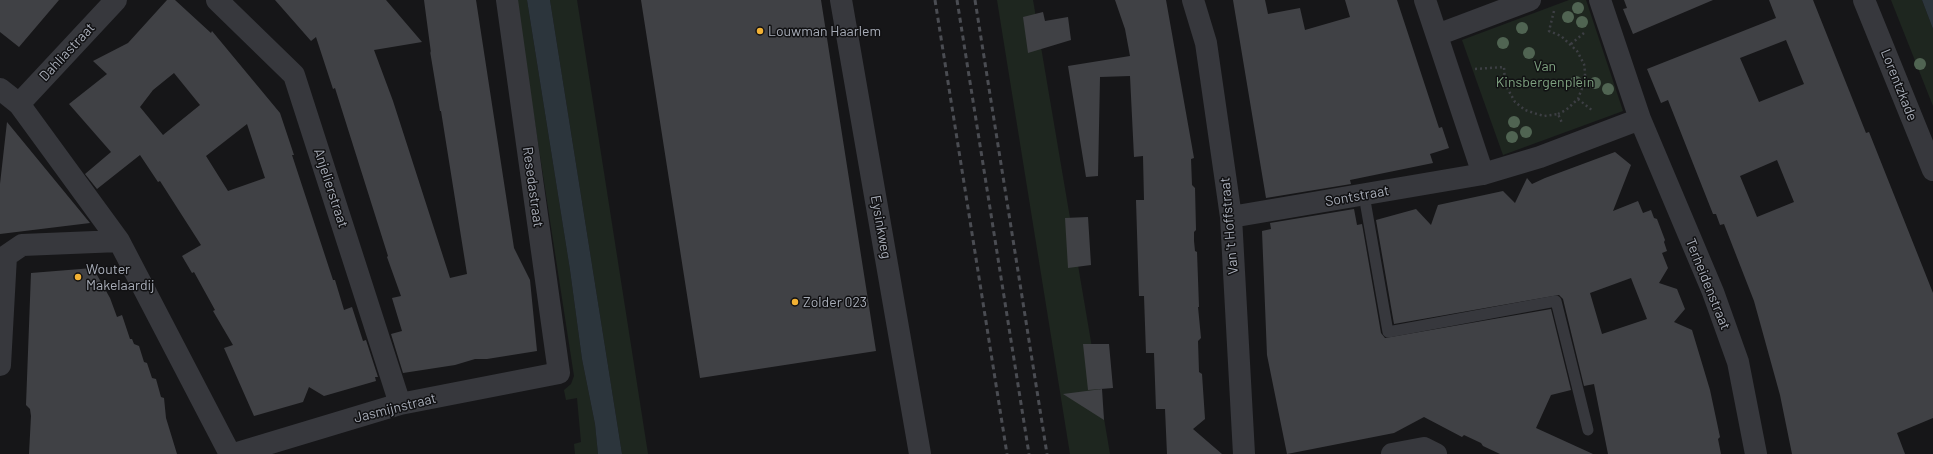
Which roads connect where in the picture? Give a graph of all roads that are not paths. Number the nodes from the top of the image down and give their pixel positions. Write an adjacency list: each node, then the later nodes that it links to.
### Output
1 (116, 0): 12 (street, Dahliastraat)
2 (217, 0): 21 (street, Anjelierstraat)
3 (507, 0): 20 (street, Resedastraat)
4 (841, 0): 25 (street, Eysinkweg)
5 (1193, 0): 17 (street, Van 't Hoffstraat)
6 (1425, 0): 10 (street)
7 (1530, 0): 10 (street)
8 (1600, 0): 13 (street)
9 (1864, 0): 14 (street, Lorentzkade)
10 (1437, 35): 15 (street)
11 (0, 89): 12 (street)
12 (19, 104): 18 (street)
13 (1640, 119): 15 (street); 29 (street, Terheidenstraat)
14 (1933, 170)
15 (1483, 174): 16 (street, Sontstraat)
16 (1364, 195): 17 (street, Sontstraat); 22 (lane)
17 (1230, 217): 26 (street, Van 't Hoffstraat)
18 (119, 241): 19 (street); 23 (street)
19 (0, 365)
20 (559, 373): 21 (street, Jasmijnstraat)
21 (400, 404): 24 (street, Jasmijnstraat)
22 (1588, 430)
23 (230, 454)
24 (234, 454)
25 (920, 454)
26 (1244, 454)
27 (1392, 454): 28 (street)
28 (1436, 454)
29 (1756, 454)

